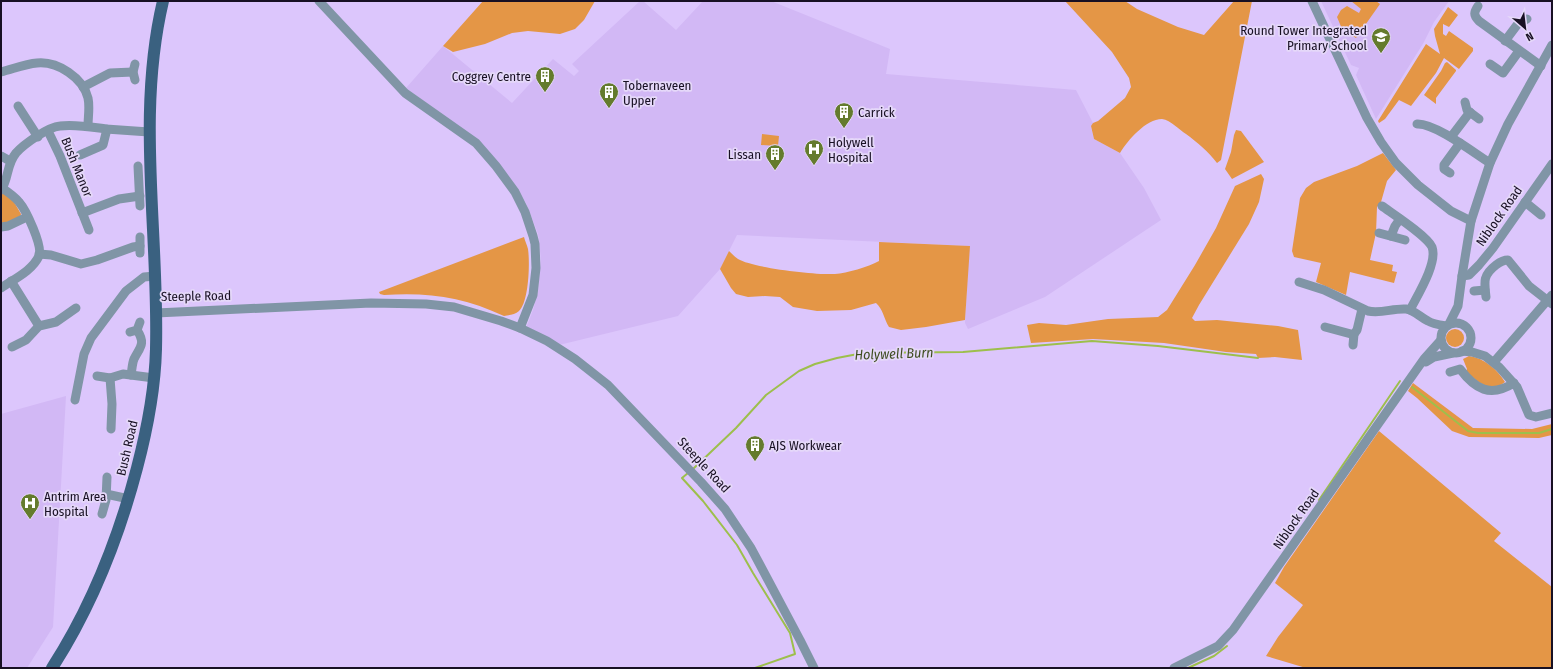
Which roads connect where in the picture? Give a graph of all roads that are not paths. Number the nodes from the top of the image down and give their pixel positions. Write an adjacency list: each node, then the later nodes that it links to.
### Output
1 (163, 1): 22 (main road, Steeple Road)
2 (319, 1): 65 (street)
3 (1312, 1): 40 (street)
4 (1478, 6): 6 (street)
5 (1527, 20): 6 (street)
6 (1505, 41): 8 (street)
7 (1552, 45): 10 (street)
8 (1519, 50): 9 (street); 10 (street)
9 (1490, 64)
10 (1541, 66): 29 (street)
11 (1, 72): 13 (street, Bush Manor)
12 (134, 72): 13 (street)
13 (83, 87): 19 (street, Bush Manor)
14 (1465, 102): 16 (street)
15 (18, 106): 23 (street)
16 (1470, 112): 17 (street); 24 (street)
17 (1478, 119)
18 (1417, 124): 24 (street)
19 (88, 126): 20 (street, Bush Manor); 21 (street, Bush Manor)
20 (107, 129): 22 (street, Bush Manor); 26 (street, Bush Manor)
21 (48, 131): 23 (street, Bush Manor); 36 (street, Bush Manor)
22 (149, 132): 48 (main road, Steeple Road)
23 (38, 136): 28 (street, Bush Manor)
24 (1451, 137): 25 (street)
25 (1460, 143): 29 (street); 32 (street)
26 (80, 155)
27 (1, 156): 28 (street)
28 (10, 161): 33 (street, Bush Manor)
29 (1490, 163): 40 (street)
30 (1552, 164): 34 (street, Niblock Road)
31 (138, 166): 36 (street, Bush Manor)
32 (1450, 173)
33 (2, 189): 38 (street, Bush Manor)
34 (1525, 202): 37 (street); 49 (street, Niblock Road)
35 (1382, 206): 39 (street)
36 (82, 213): 42 (street, Bush Manor)
37 (1541, 215)
38 (27, 217): 41 (street); 47 (street, Bush Manor)
39 (1400, 219): 44 (street); 58 (street)
40 (1471, 221): 49 (street)
41 (1, 226)
42 (89, 230)
43 (1379, 233): 44 (street)
44 (1391, 236): 45 (street)
45 (1405, 240)
46 (140, 246): 47 (street)
47 (39, 254): 50 (street)
48 (155, 276): 59 (main road, Steeple Road); 81 (street)
49 (1462, 276): 55 (street)
50 (11, 282): 52 (street); 62 (street)
51 (1303, 286): 57 (street)
52 (1, 288)
53 (1474, 291): 54 (street)
54 (1550, 300): 73 (street)
55 (1458, 306): 61 (street); 66 (street)
56 (76, 308): 62 (street)
57 (1362, 309): 58 (street); 67 (street)
58 (1410, 310): 60 (street)
59 (156, 313): 65 (street, Steeple Road); 79 (main road, Bush Road)
60 (1427, 321): 61 (street); 68 (street)
61 (1447, 325): 66 (street); 68 (street)
62 (39, 326): 70 (street)
63 (1325, 327): 67 (street)
64 (136, 328): 76 (street)
65 (520, 328): 89 (street, Steeple Road)
66 (1469, 331): 71 (street); 72 (street)
67 (1354, 334): 69 (street)
68 (1441, 339): 71 (street); 74 (street, Niblock Road)
69 (1353, 345)
70 (12, 347)
71 (1457, 352): 72 (street); 74 (street)
72 (1485, 356): 73 (street)
73 (1494, 362): 80 (street)
74 (1421, 364): 90 (street, Niblock Road)
75 (1450, 372): 80 (street)
76 (130, 375): 78 (street); 79 (street)
77 (97, 376): 78 (street)
78 (110, 378): 83 (street)
79 (154, 378): 86 (main road, Bush Road)
80 (1514, 383): 82 (street)
81 (75, 400)
82 (1552, 413)
83 (111, 429)
84 (107, 477): 85 (street)
85 (106, 494): 86 (street); 87 (street)
86 (129, 499): 88 (main road, Bush Road)
87 (102, 514)
88 (52, 668)
89 (814, 668)
90 (1174, 668)

